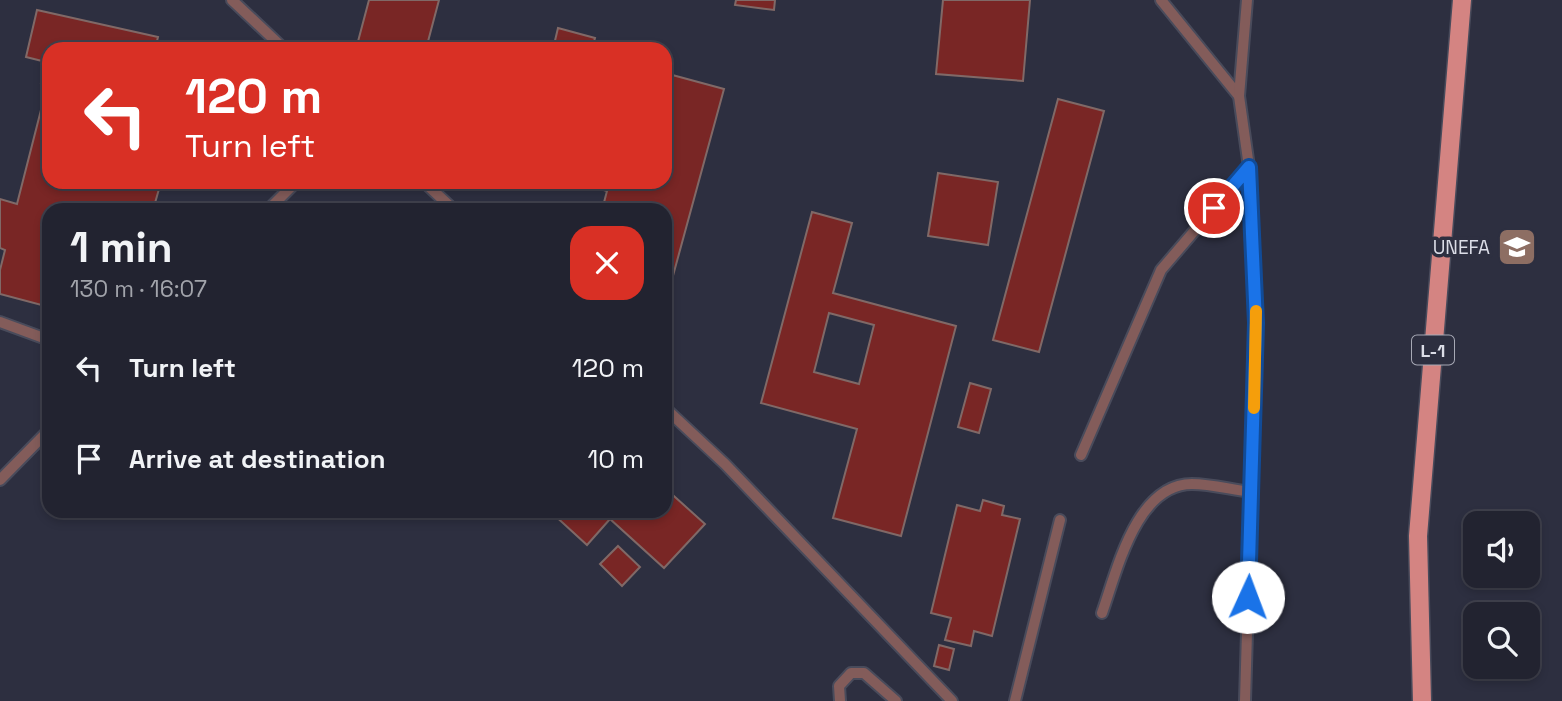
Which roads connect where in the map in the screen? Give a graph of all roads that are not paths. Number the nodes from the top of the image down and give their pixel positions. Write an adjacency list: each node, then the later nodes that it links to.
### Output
1 (232, 0): 5 (lane)
2 (1161, 0): 6 (lane)
3 (1247, 0): 6 (lane)
4 (1462, 0): 26 (main road, L-1)
5 (277, 42)
6 (1240, 96): 7 (lane)
7 (1249, 167): 16 (lane); 18 (lane)
8 (289, 189): 10 (lane)
9 (432, 189): 11 (lane)
10 (275, 203)
11 (446, 203)
12 (0, 322): 13 (lane)
13 (42, 337)
14 (672, 415): 23 (lane)
15 (42, 437): 17 (lane)
16 (1082, 455)
17 (0, 480)
18 (1251, 492): 20 (lane); 25 (lane)
19 (1060, 520): 24 (lane)
20 (1102, 612)
21 (840, 701): 22 (lane)
22 (896, 701)
23 (952, 701)
24 (1015, 701)
25 (1245, 701)
26 (1422, 701)

